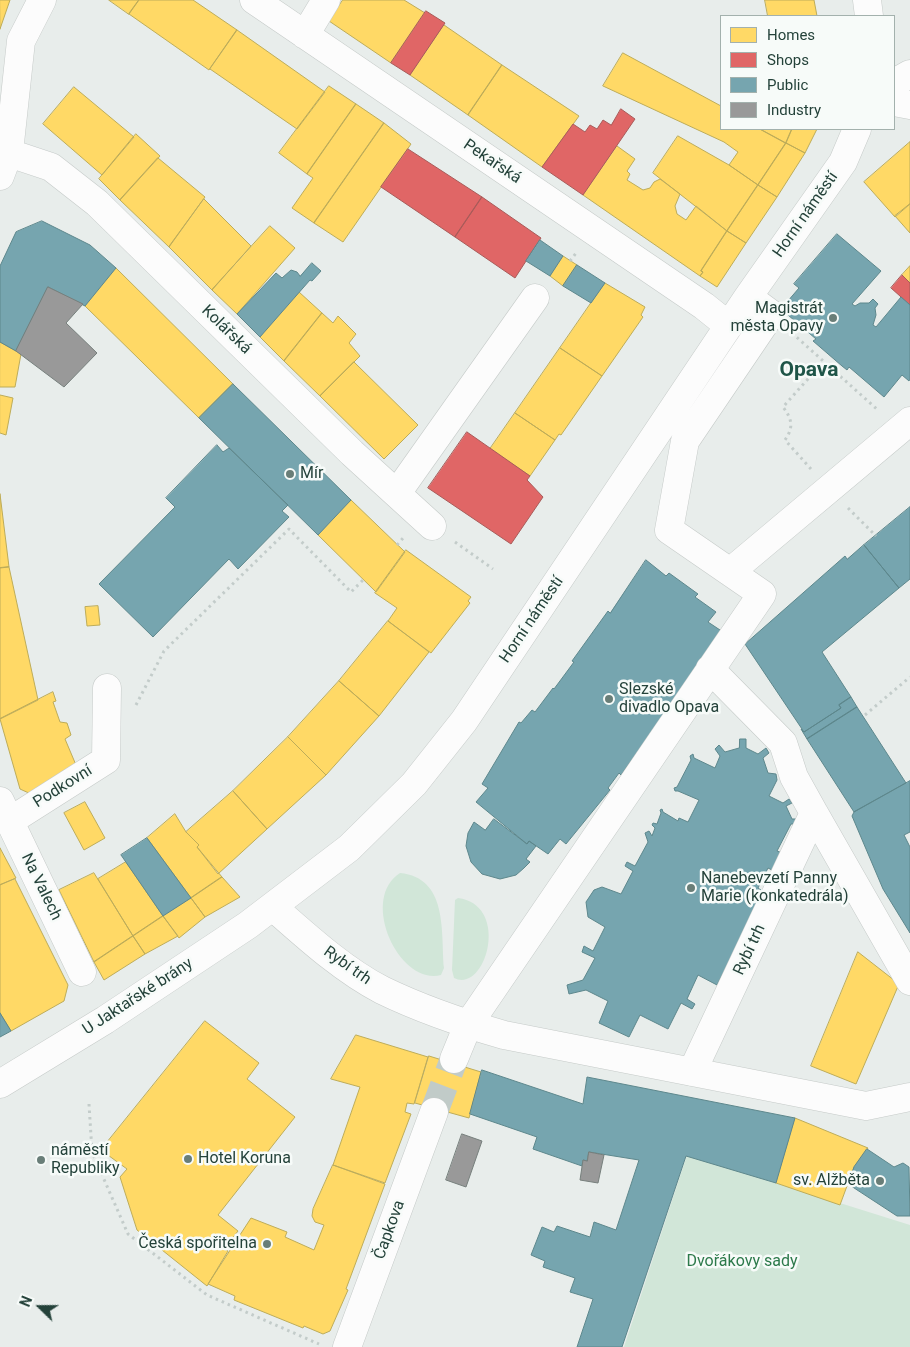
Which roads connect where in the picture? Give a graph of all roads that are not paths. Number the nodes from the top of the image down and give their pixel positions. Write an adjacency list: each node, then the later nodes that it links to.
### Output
1 (42, 0): 12 (street)
2 (254, 0): 6 (street, Pekařská)
3 (326, 0): 6 (street)
4 (867, 0): 5 (street)
5 (869, 15)
6 (305, 35): 15 (street, Pekařská)
7 (910, 74): 8 (street)
8 (895, 82)
9 (895, 102): 10 (street)
10 (910, 105)
11 (857, 130): 13 (street, Horní náměstí)
12 (3, 159): 17 (street, Kolářská)
13 (748, 297): 15 (street, Horní náměstí); 19 (street)
14 (535, 298): 17 (street)
15 (728, 326): 24 (street, Horní náměstí)
16 (905, 425): 19 (street)
17 (397, 493): 18 (street, Kolářská)
18 (432, 526)
19 (730, 572): 20 (street)
20 (710, 669): 23 (street); 27 (street)
21 (107, 688): 22 (street, Podkovní)
22 (5, 811): 25 (street, Na Valech)
23 (814, 813): 26 (street); 29 (street, Rybí trh)
24 (273, 907): 27 (street, Rybí trh); 30 (street, U Jaktařské brány)
25 (82, 972)
26 (910, 981)
27 (468, 1025): 28 (street); 29 (street, Rybí trh)
28 (454, 1059)
29 (692, 1072): 31 (street, Rybí trh)
30 (0, 1084)
31 (910, 1097)
32 (434, 1112): 33 (street, Čapkova)
33 (347, 1347)

